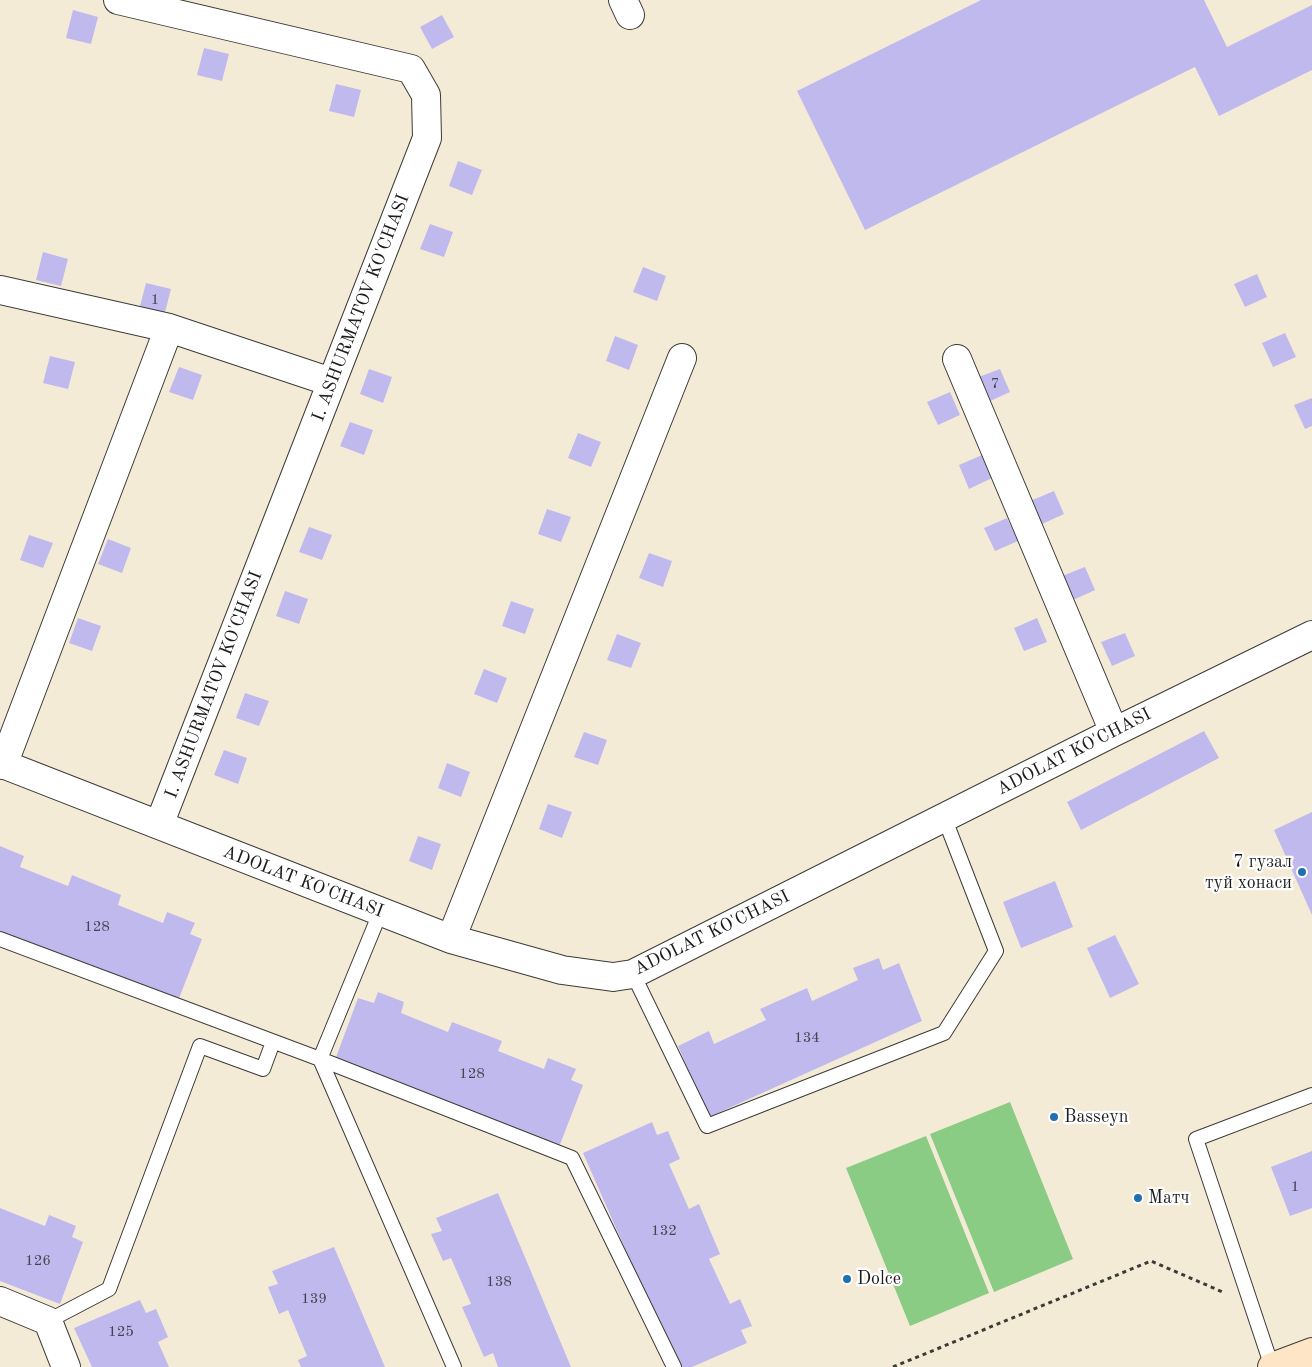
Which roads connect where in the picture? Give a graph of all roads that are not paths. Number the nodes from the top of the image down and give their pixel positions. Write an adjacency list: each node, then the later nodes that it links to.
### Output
1 (118, 0): 6 (street, I. ASHURMATOV KO'CHASI)
2 (0, 290): 3 (street)
3 (170, 328): 6 (street); 9 (street)
4 (682, 358): 14 (street)
5 (956, 359): 8 (street)
6 (331, 382): 11 (street, I. ASHURMATOV KO'CHASI)
7 (1312, 635): 8 (street, ADOLAT KO'CHASI)
8 (1114, 732): 10 (street, ADOLAT KO'CHASI)
9 (2, 764): 11 (street, ADOLAT KO'CHASI)
10 (944, 817): 15 (street, ADOLAT KO'CHASI); 15 (lane)
11 (159, 825): 12 (street, ADOLAT KO'CHASI)
12 (380, 913): 14 (street, ADOLAT KO'CHASI); 17 (lane)
13 (0, 939): 16 (lane)
14 (451, 939): 15 (street, ADOLAT KO'CHASI)
15 (633, 974)
16 (273, 1042): 17 (lane); 20 (lane)
17 (320, 1059): 23 (lane); 24 (lane)
18 (1312, 1094): 25 (lane)
19 (0, 1301): 20 (street)
20 (48, 1321): 22 (street)
21 (1312, 1352): 25 (main road)
22 (66, 1367)
23 (454, 1367)
24 (674, 1367)
25 (1272, 1367)

